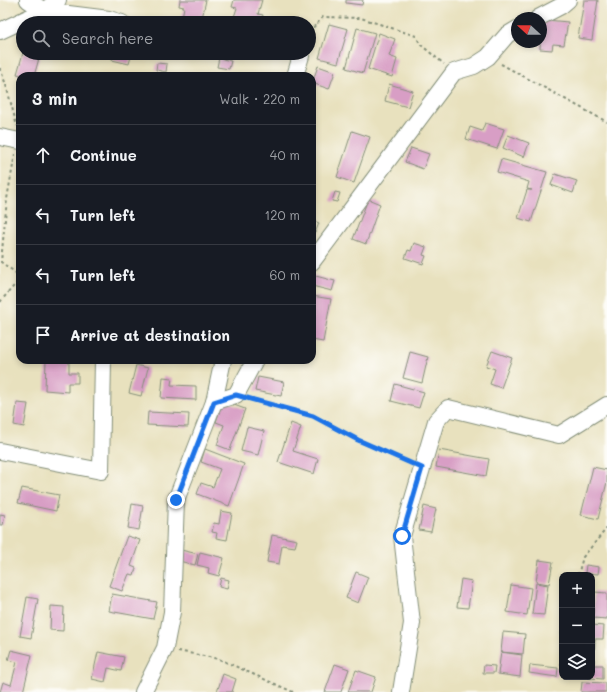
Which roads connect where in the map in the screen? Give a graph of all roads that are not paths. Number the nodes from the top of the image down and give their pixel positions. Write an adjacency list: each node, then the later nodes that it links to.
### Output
1 (28, 0): 4 (street)
2 (58, 0): 4 (street)
3 (568, 0): 5 (street)
4 (44, 11): 6 (street); 7 (street)
5 (547, 13)
6 (33, 16)
7 (85, 16)
8 (16, 24): 9 (street)
9 (0, 31)
10 (511, 33): 15 (street)
11 (300, 60): 12 (street)
12 (296, 72)
13 (0, 137): 14 (street)
14 (16, 140)
15 (316, 252)
16 (103, 364): 21 (street)
17 (222, 364): 19 (street)
18 (253, 364): 19 (street)
19 (214, 402): 22 (street)
20 (607, 405): 23 (street)
21 (0, 451)
22 (143, 692)
23 (401, 692)

